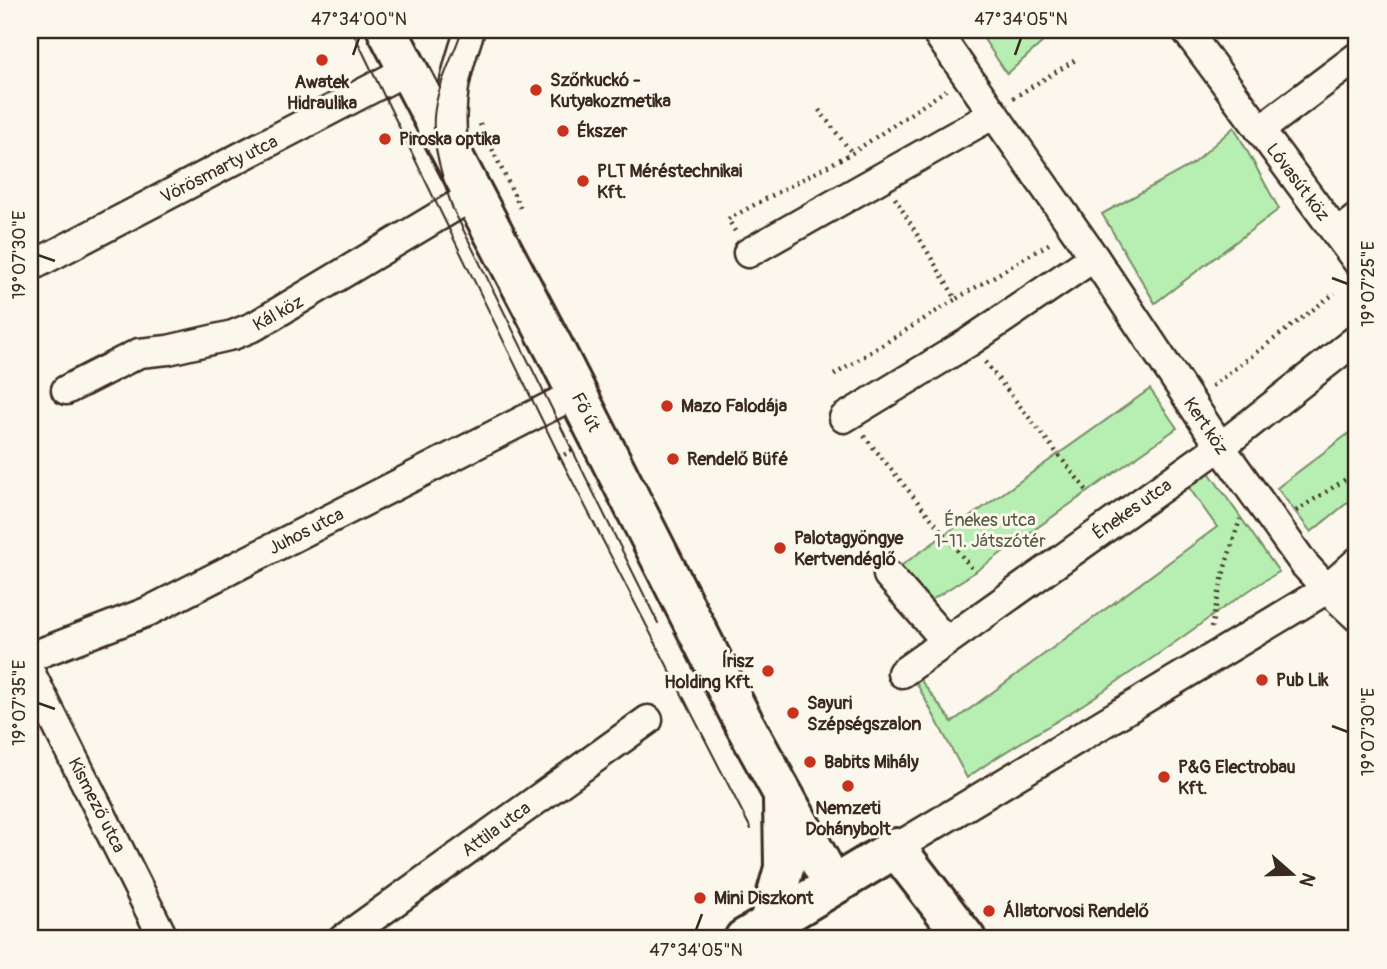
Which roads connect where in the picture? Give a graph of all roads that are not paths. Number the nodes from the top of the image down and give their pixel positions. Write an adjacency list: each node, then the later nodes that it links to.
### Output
1 (387, 30): 6 (street, Fő út)
2 (470, 30): 9 (street)
3 (934, 30): 7 (street, Kert köz)
4 (1187, 30): 8 (street, Lóvasút köz)
5 (1357, 57): 8 (street, Lóvasút köz)
6 (407, 71): 9 (street, Fő út); 14 (street, Vörösmarty utca)
7 (1002, 107): 11 (street); 12 (street, Kert köz)
8 (1260, 130): 10 (street, Lóvasút köz)
9 (465, 179): 16 (street, Kál köz); 17 (street, Fő út)
10 (1347, 226): 13 (street, Lóvasút köz)
11 (748, 253)
12 (1094, 257): 18 (street); 19 (street, Kert köz)
13 (1357, 261)
14 (30, 267)
15 (1357, 339): 19 (street, Énekes utca)
16 (66, 390)
17 (577, 393): 25 (street, Juhos utca); 29 (street, Fő út)
18 (846, 417)
19 (1220, 446): 22 (street, Kert köz); 24 (street, Énekes utca)
20 (1357, 562): 22 (street)
21 (888, 575): 24 (street)
22 (1327, 589): 23 (street, Kert köz); 30 (street)
23 (1357, 617)
24 (946, 641): 27 (street, Énekes utca)
25 (30, 657)
26 (30, 672): 33 (street, Kismező utca)
27 (902, 673)
28 (648, 720): 34 (street, Attila utca)
29 (783, 797): 31 (street, Fő út); 32 (street, Fő út)
30 (896, 848): 31 (street); 35 (street)
31 (833, 885): 32 (street)
32 (756, 931)
33 (164, 939)
34 (343, 939)
35 (966, 939)

